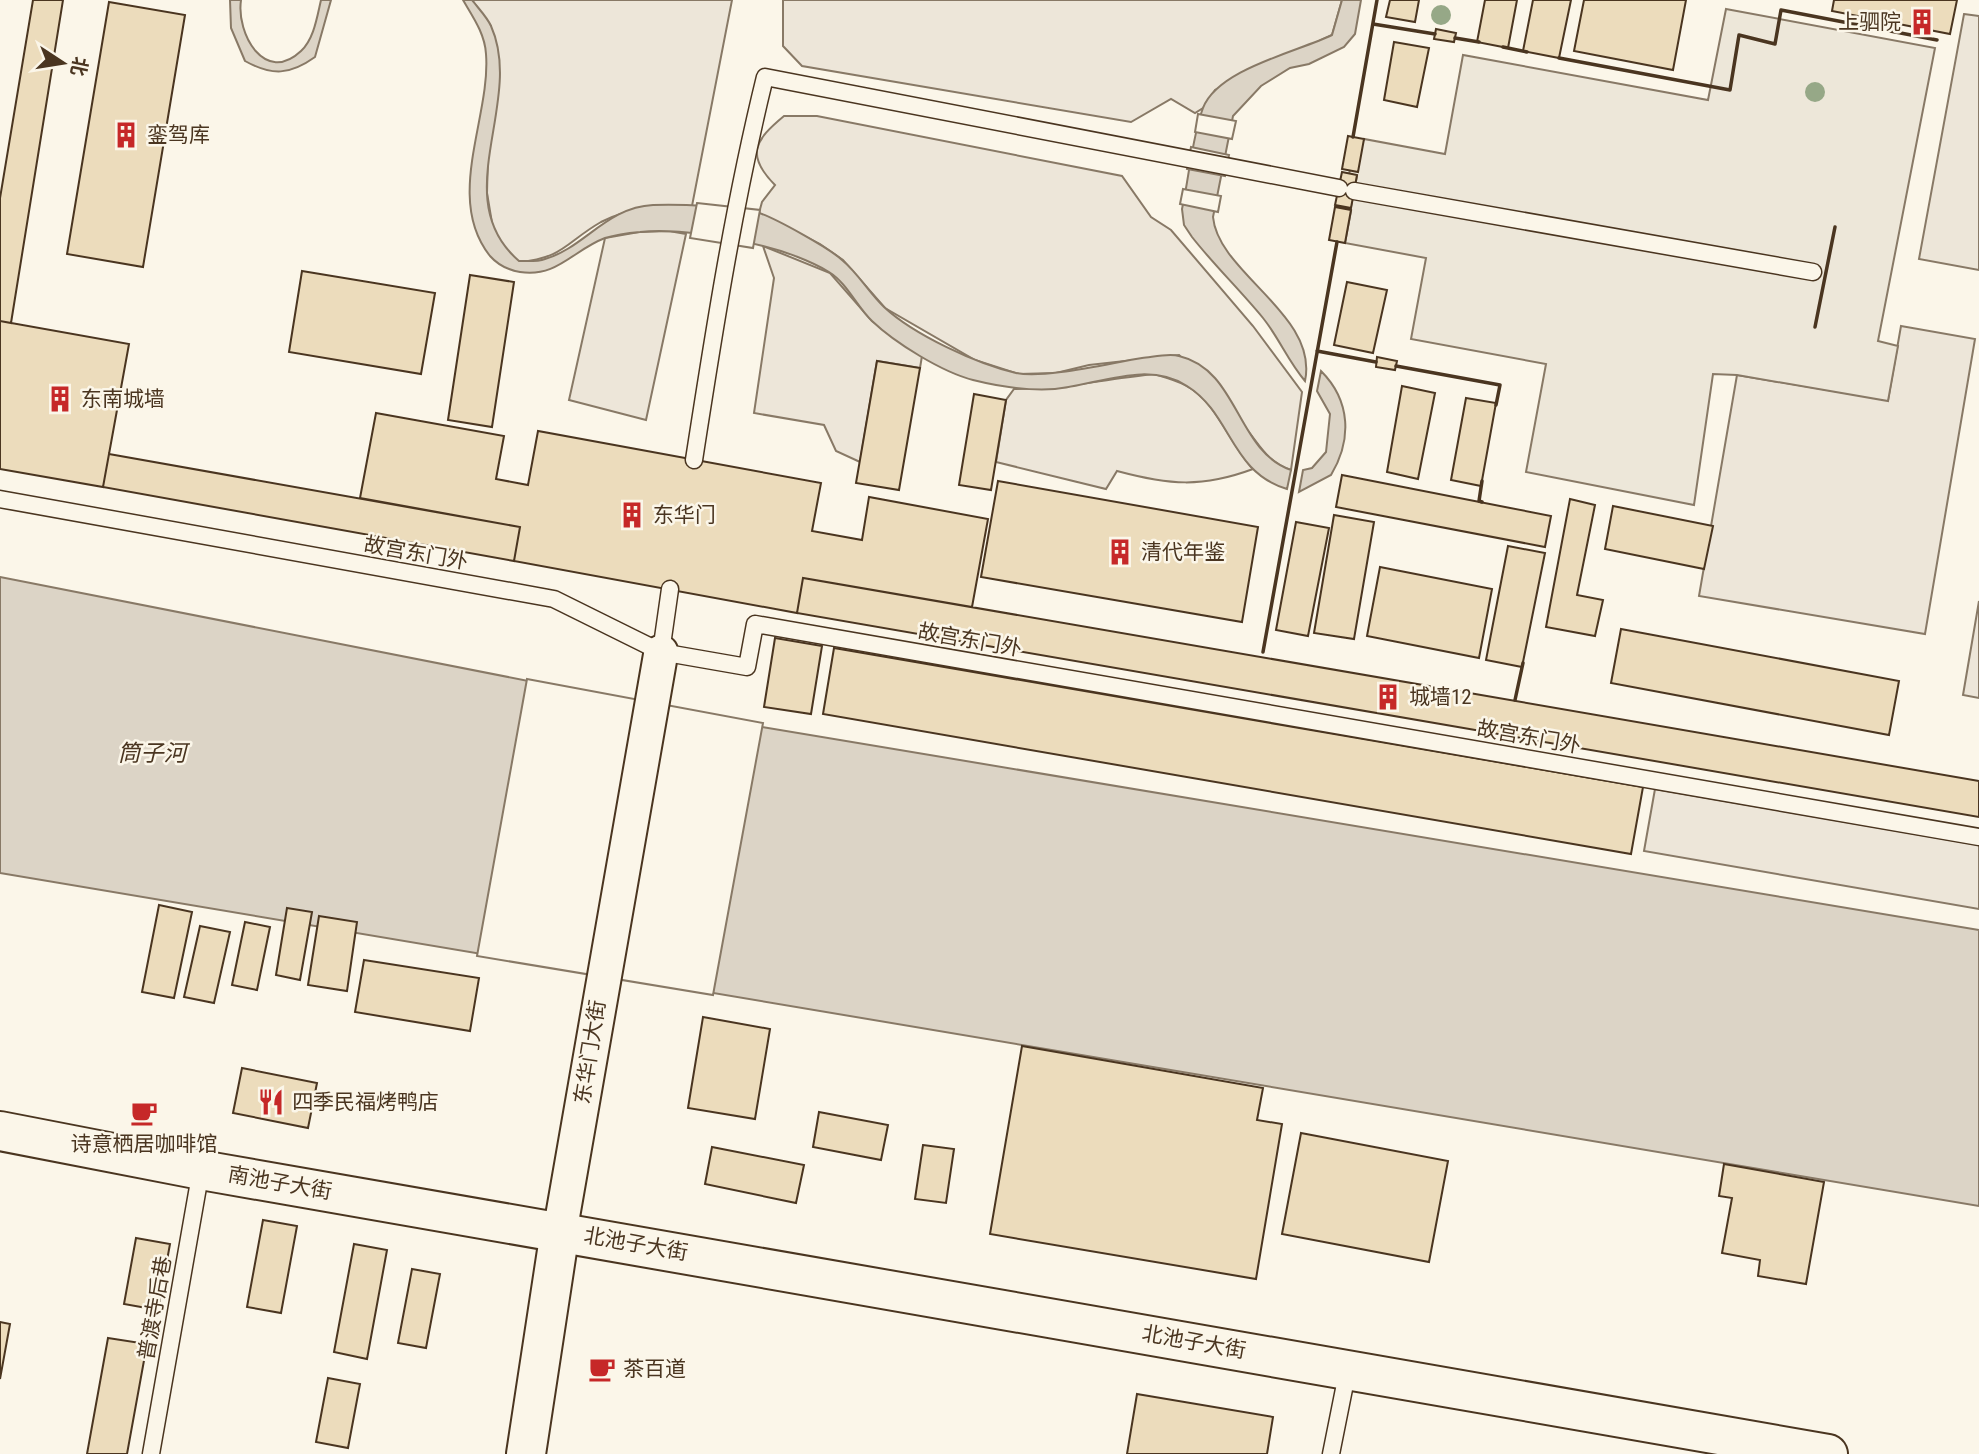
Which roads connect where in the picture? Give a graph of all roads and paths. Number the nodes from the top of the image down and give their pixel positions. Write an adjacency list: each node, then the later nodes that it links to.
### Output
1 (1813, 272): 2 (lane)
2 (694, 460)
3 (0, 499): 5 (lane, 故宫东门外)
4 (670, 589): 5 (lane)
5 (661, 652): 6 (lane, 故宫东门外); 9 (street, 东华门大街)
6 (1979, 836)
7 (0, 1132): 8 (street, 南池子大街)
8 (201, 1170): 9 (street, 南池子大街); 12 (lane, 普渡寺后巷)
9 (560, 1231): 10 (street, 北池子大街); 13 (street, 东华门大街)
10 (1348, 1370): 11 (street, 北池子大街); 14 (lane)
11 (1731, 1445): 15 (street, 北池子大街)
12 (151, 1454)
13 (526, 1454)
14 (1331, 1454)
15 (1828, 1454)

